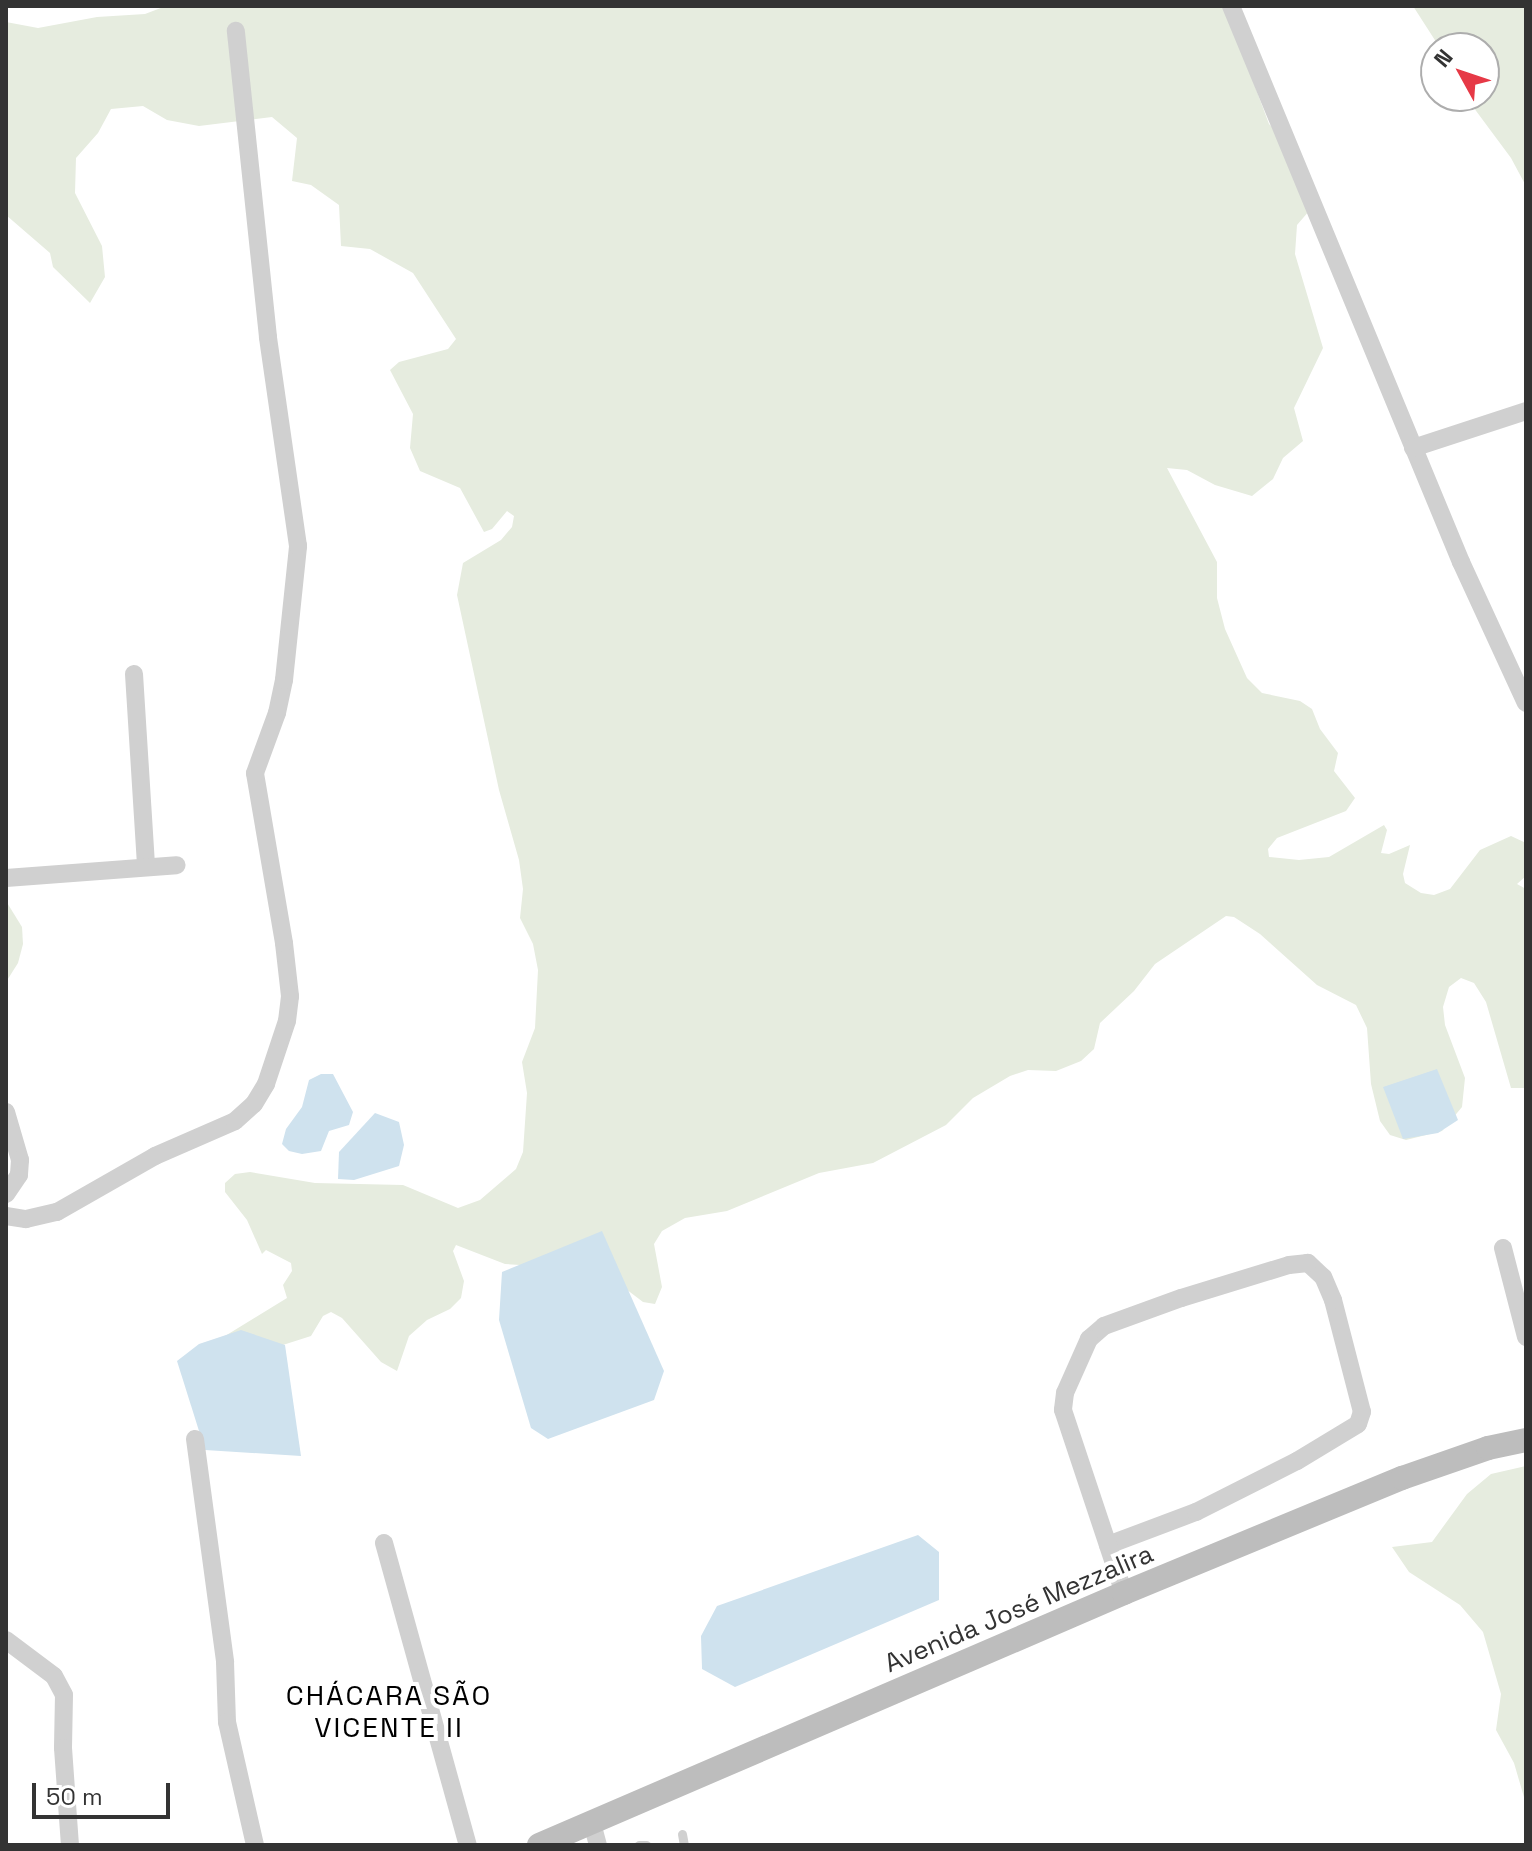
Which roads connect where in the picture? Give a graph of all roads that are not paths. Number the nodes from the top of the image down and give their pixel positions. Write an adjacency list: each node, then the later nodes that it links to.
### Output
1 (1231, 6): 4 (street)
2 (236, 31): 12 (street)
3 (1526, 411): 4 (street)
4 (1413, 448): 6 (street)
5 (134, 674): 8 (street)
6 (1526, 703)
7 (177, 865): 8 (street)
8 (146, 867): 9 (street)
9 (6, 878)
10 (6, 1112): 11 (street)
11 (6, 1194)
12 (6, 1216)
13 (1503, 1248): 14 (street)
14 (1526, 1337)
15 (195, 1439): 24 (street)
16 (1526, 1440): 19 (main road, Avenida José Mezzalira)
17 (384, 1543): 25 (street)
18 (1108, 1545): 18 (street); 19 (street)
19 (1124, 1593): 21 (main road, Avenida José Mezzalira)
20 (6, 1640): 23 (street)
21 (595, 1834): 26 (main road, Avenida José Mezzalira)
22 (682, 1834): 29 (lane)
23 (70, 1845)
24 (255, 1845)
25 (468, 1845)
26 (539, 1845)
27 (639, 1845): 28 (lane)
28 (646, 1845)
29 (684, 1845)

